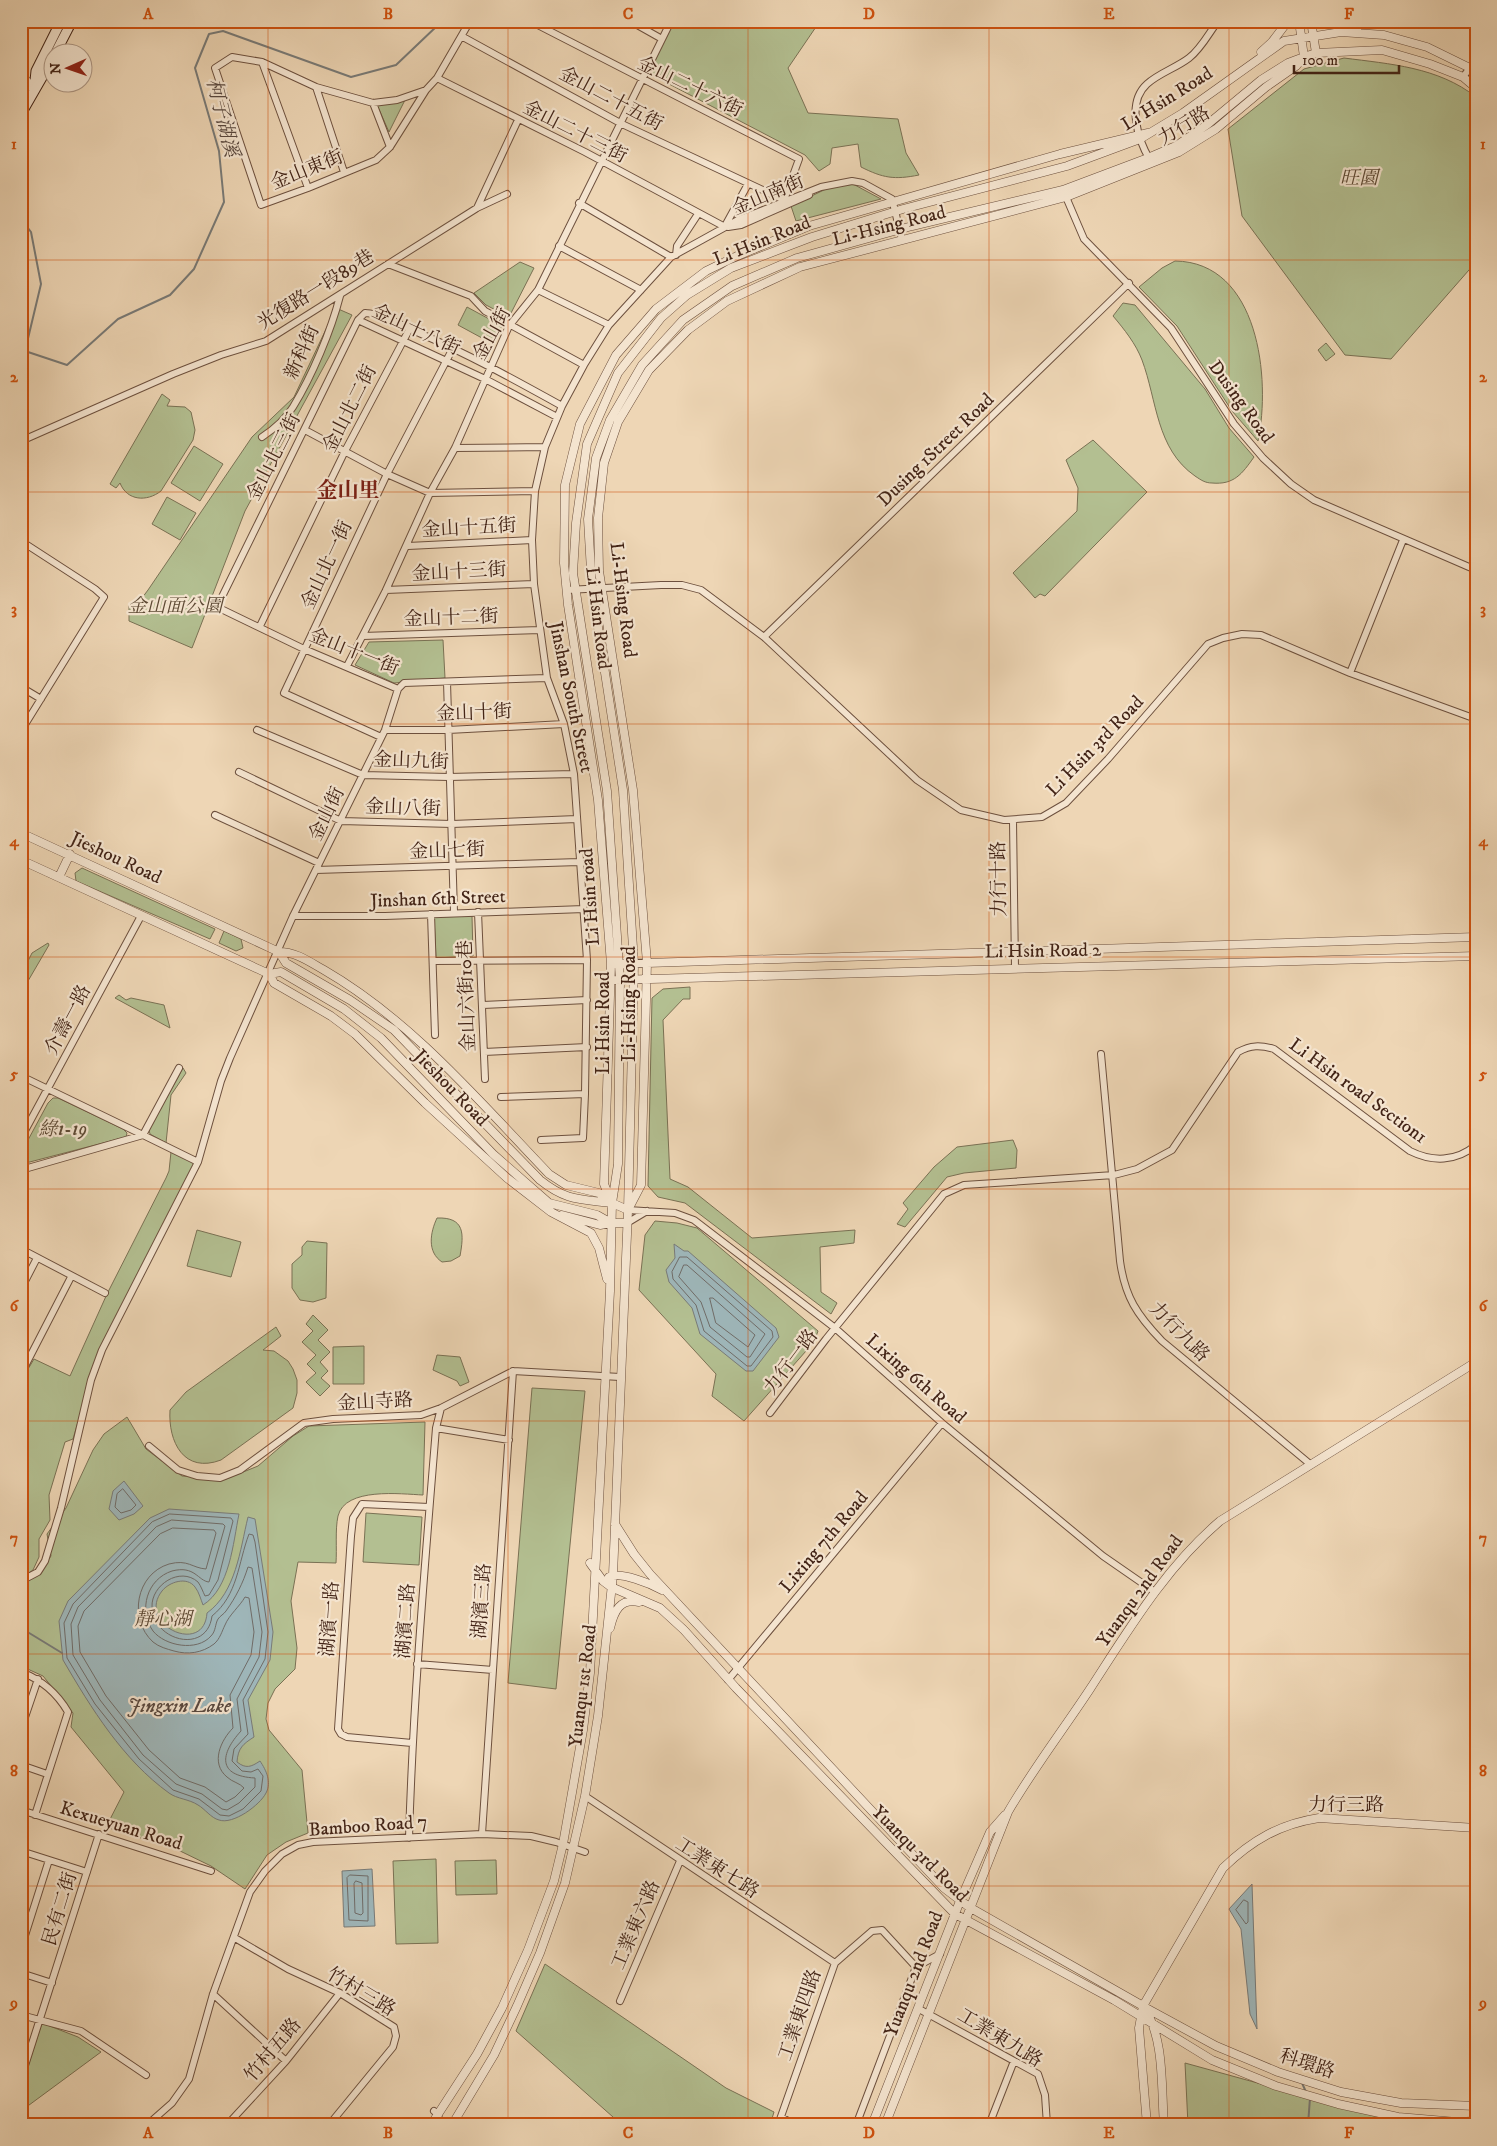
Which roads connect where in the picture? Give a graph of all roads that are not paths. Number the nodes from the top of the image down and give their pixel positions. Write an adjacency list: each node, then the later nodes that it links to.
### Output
1 (61, 21): 30 (main road)
2 (72, 21): 17 (main road)
3 (470, 21): 14 (street, 金山東街)
4 (530, 21): 27 (street, 金山二十六街)
5 (630, 21): 16 (street)
6 (670, 21): 16 (street, 金山街)
7 (1218, 21): 37 (street)
8 (1288, 21): 22 (street)
9 (1299, 21): 15 (street)
10 (1311, 21): 13 (street)
11 (1338, 21): 12 (street)
12 (1368, 33): 13 (street, Li Hsin Road); 21 (street, Li Hsin Road)
13 (1313, 35): 15 (street, Li Hsin Road); 18 (street)
14 (462, 37): 25 (street, 金山東街); 35 (street, 金山二十五街)
15 (1300, 37): 19 (street); 22 (street, Li Hsin Road)
16 (662, 39): 27 (street, 金山街)
17 (61, 42)
18 (1316, 53): 19 (street, Li Hsin Road); 24 (street, Li Hsin Road)
19 (1304, 56): 40 (street, Li Hsin Road)
20 (262, 62): 28 (street, 金山東街); 44 (street); 44 (street, 金山東街)
21 (1474, 66): 24 (street)
22 (1237, 73): 36 (street, Li Hsin Road)
23 (21, 74): 30 (street)
24 (1463, 77): 29 (street, Li Hsin Road)
25 (437, 78): 31 (street, 金山東街); 34 (street, 金山二十三街)
26 (42, 80): 30 (main road)
27 (642, 81): 35 (street, 金山街); 47 (street, 金山二十六街)
28 (316, 88): 32 (street, 金山東街); 41 (street)
29 (1476, 88)
30 (34, 90): 33 (main road)
31 (426, 90): 32 (street, 金山東街); 38 (street, 金山東街)
32 (373, 103): 38 (street)
33 (21, 114)
34 (518, 120): 39 (street, 金山二十三街); 50 (street)
35 (622, 124): 39 (street, 金山街); 42 (street, 金山二十五街)
36 (1153, 132): 37 (street, Li-Hsing Road)
37 (1139, 137): 40 (street); 48 (street, Li-Hsing Road); 51 (street, Li Hsin Road)
38 (390, 147): 41 (street, 金山東街)
39 (601, 161): 49 (street, 金山街); 52 (street, 金山二十三街)
40 (1150, 161): 46 (street, 力行路); 54 (street, Li Hsin Road)
41 (344, 172): 44 (street, 金山東街)
42 (748, 184): 47 (street, 金山二十五街); 53 (street)
43 (821, 187): 47 (street, 金山南街); 48 (street, 金山南街); 53 (street, 金山南街)
44 (308, 188)
45 (507, 194): 50 (street, 光復路一段89巷)
46 (1066, 197): 55 (street, Li-Hsing Road); 59 (street, Dusing Road)
47 (784, 200): 53 (street, 金山南街)
48 (894, 202): 51 (street); 94 (street, Li-Hsing Road)
49 (579, 203): 56 (street, 金山街); 57 (street)
50 (477, 208): 58 (street, 光復路一段89巷)
51 (896, 211): 54 (street); 94 (street, Li Hsin Road)
52 (698, 214): 53 (street, 金山二十三街); 57 (street)
53 (725, 227): 57 (street, 金山南街)
54 (900, 230): 55 (street); 92 (street, Li Hsin Road)
55 (902, 239): 91 (street, Li-Hsing Road)
56 (559, 246): 60 (street, 金山街); 61 (street)
57 (673, 256): 61 (street, 金山南街)
58 (388, 264): 62 (street, 光復路一段89巷); 65 (street)
59 (1129, 284): 85 (street, Dusing Road); 99 (street, Dusing 1Street Road)
60 (538, 290): 64 (street); 65 (street, 金山街)
61 (641, 290): 64 (street, 金山南街)
62 (340, 296): 76 (street, 新科街); 77 (street, 光復路一段89巷)
63 (358, 320): 66 (street, 金山十八街); 67 (street, 金山十八街); 75 (street, 金山北三街)
64 (610, 325): 70 (street, Jinshan South Street)
65 (509, 326): 70 (street); 71 (street, 金山街)
66 (410, 328): 67 (street, 金山北二街); 68 (street, 金山十八街)
67 (402, 340): 69 (street, 金山十八街); 80 (street, 金山北二街)
68 (453, 348): 69 (street, 金山北一街); 71 (street, 金山十八街)
69 (446, 362): 72 (street, 金山十八街); 81 (street, 金山北一街)
70 (584, 365): 73 (street, Jinshan South Street)
71 (491, 366): 72 (street, 金山街); 73 (street, 金山十八街)
72 (485, 379): 74 (street, 金山十八街); 79 (street, 金山街)
73 (562, 406): 74 (street, Jinshan South Street)
74 (557, 417): 78 (street, Jinshan South Street)
75 (305, 430): 80 (street); 95 (street, 金山北三街)
76 (262, 437)
77 (21, 441)
78 (545, 447): 79 (street); 82 (street, Jinshan South Street)
79 (455, 448): 83 (street, 金山街)
80 (346, 451): 81 (street); 96 (street, 金山北二街)
81 (387, 474): 83 (street); 100 (street, 金山北一街)
82 (535, 491): 83 (street); 84 (street, Jinshan South Street)
83 (430, 493): 87 (street, 金山街)
84 (532, 540): 87 (street, 金山十五街); 90 (street, Jinshan South Street)
85 (1402, 540): 89 (street, Dusing Road); 102 (street)
86 (24, 543): 88 (street); 107 (street)
87 (408, 546): 93 (street, 金山街)
88 (21, 555)
89 (1476, 570)
90 (534, 584): 93 (street, 金山十三街); 97 (street, Jinshan South Street)
91 (602, 587): 92 (street, Li Hsin 3rd Road); 99 (street, Li Hsin 3rd Road); 148 (street, Li-Hsing Road)
92 (592, 588): 94 (street, Li Hsin 3rd Road); 150 (street, Li Hsin Road)
93 (386, 590): 98 (street, 金山街)
94 (571, 590): 149 (street, Li Hsin road)
95 (217, 607): 96 (street, 金山十一街)
96 (260, 626): 100 (street, 金山十一街)
97 (540, 630): 98 (street, 金山十二街); 103 (street, Jinshan South Street)
98 (363, 636): 101 (street, 金山街)
99 (764, 637): 124 (street, Li Hsin 3rd Road)
100 (304, 649): 101 (street, 金山十一街); 114 (street, 金山北一街)
101 (347, 666): 106 (street, 金山十一街)
102 (1350, 673): 108 (street, Li Hsin 3rd Road); 124 (street, Li Hsin 3rd Road)
103 (547, 678): 104 (street, 金山十一街); 109 (street, Jinshan South Street)
104 (447, 682): 106 (street, 金山十一街); 112 (street)
105 (21, 687): 107 (street)
106 (398, 689): 111 (street, 金山街)
107 (41, 699): 113 (street)
108 (1476, 719)
109 (564, 724): 112 (street, 金山十街); 117 (street, Jinshan South Street)
110 (257, 730): 118 (street, 金山九街)
111 (385, 730): 112 (street, 金山十街); 114 (street, 金山街)
112 (448, 730): 119 (street)
113 (21, 731)
114 (381, 737): 118 (street, 金山街)
115 (1476, 753): 120 (street)
116 (239, 772): 123 (street, 金山八街)
117 (574, 774): 119 (street, 金山九街); 122 (street, Jinshan South Street)
118 (363, 775): 119 (street, 金山九街); 123 (street, 金山街)
119 (449, 777): 125 (street)
120 (1475, 810): 134 (street)
121 (215, 814): 129 (street)
122 (577, 820): 125 (street, 金山八街); 130 (street, Jinshan South Street)
123 (341, 821): 125 (street, 金山八街); 129 (street, 金山街)
124 (1014, 821): 142 (street, 力行十路)
125 (452, 824): 131 (street)
126 (21, 833): 127 (street, Jieshou Road)
127 (70, 854): 133 (street); 143 (street, Jieshou Road)
128 (21, 860): 133 (street, Jieshou Road)
129 (319, 862): 132 (street, 金山街)
130 (579, 862): 131 (street, 金山七街); 135 (street, Jinshan South Street)
131 (454, 865): 132 (street, 金山七街); 136 (street)
132 (316, 870): 140 (street, 金山街)
133 (59, 877): 139 (street, Jieshou Road)
134 (1476, 880)
135 (584, 909): 137 (street, Jinshan 6th Street); 146 (street, Jinshan South Street)
136 (454, 912): 137 (street, Jinshan 6th Street); 138 (street, Jinshan 6th Street)
137 (478, 912): 145 (street, 金山六街10巷)
138 (431, 914): 140 (street, Jinshan 6th Street); 147 (street)
139 (142, 916): 152 (street, Jieshou Road); 166 (street, 介壽一路)
140 (293, 916): 143 (street, 金山街)
141 (1476, 937): 142 (street, Li Hsin Road 2)
142 (1016, 951): 148 (street, Li Hsin Road 2); 151 (street, 力行十路)
143 (279, 952): 152 (street, 金山街); 177 (street, Jieshou Road); 178 (street, Jieshou Road)
144 (1476, 956): 151 (street, Li Hsin Road 2)
145 (481, 959): 146 (street); 147 (street); 158 (street, 金山六街10巷)
146 (587, 960): 157 (street, Jinshan South Street)
147 (434, 961): 159 (street)
148 (647, 963): 150 (street, Li Hsin Road 2); 156 (street, Li-Hsing Road)
149 (615, 964): 150 (street, Li Hsin Road 2); 153 (street, Li Hsin road); 154 (street, Li Hsin Road)
150 (634, 964): 155 (street, Li Hsin Road)
151 (1015, 968): 156 (street, Li Hsin Road 2)
152 (269, 974): 173 (street, 金山街); 182 (street, Jieshou Road); 183 (street, Jieshou Road)
153 (611, 980): 154 (street, Li Hsin Road 2); 176 (street, Li Hsin road)
154 (620, 980): 155 (street, Li Hsin Road 2); 179 (street, Li Hsin Road)
155 (634, 980): 156 (street, Li Hsin Road 2); 180 (street, Li Hsin Road)
156 (647, 980): 180 (street, Li-Hsing Road)
157 (587, 1000): 158 (street); 160 (street, Jinshan South Street)
158 (482, 1005): 161 (street, 金山六街10巷)
159 (435, 1035)
160 (587, 1047): 161 (street); 167 (street, Jinshan South Street)
161 (484, 1052): 165 (street, 金山六街10巷)
162 (1101, 1054): 175 (street, 力行九路)
163 (179, 1068): 169 (street)
164 (21, 1076): 166 (street)
165 (485, 1079)
166 (48, 1088): 169 (street); 170 (street, 介壽一路)
167 (585, 1094): 168 (street); 171 (street, Jinshan South Street)
168 (501, 1097)
169 (143, 1135): 173 (street); 174 (street)
170 (21, 1138)
171 (541, 1140)
172 (1476, 1145): 175 (street, Li Hsin road Section1)
173 (198, 1162): 209 (street, 金山街)
174 (21, 1170)
175 (1114, 1175): 191 (street, Li Hsin road Section1); 203 (street, 力行九路)
176 (604, 1184): 177 (street); 179 (street, Li Hsin road)
177 (599, 1193): 178 (street); 179 (street, Jieshou Road)
178 (572, 1199): 179 (street, Jieshou Road)
179 (612, 1202): 180 (street, Jieshou Road); 183 (street, Li Hsin Road)
180 (628, 1210): 181 (street, Lixing 6th Road); 184 (street, Li Hsin Road)
181 (648, 1210): 184 (street); 191 (street, Lixing 6th Road)
182 (551, 1212): 183 (street, Jieshou Road); 189 (street, Jieshou Road)
183 (611, 1223): 184 (street, Jieshou Road); 189 (street, Yuanqu 1st Road)
184 (627, 1223): 196 (street, Yuanqu 1st Road)
185 (21, 1249): 186 (street)
186 (37, 1258): 187 (street); 188 (street)
187 (71, 1277): 190 (street); 194 (street)
188 (21, 1289)
189 (610, 1291): 195 (street, Yuanqu 1st Road)
190 (105, 1293)
191 (835, 1328): 198 (street, 力行一路); 199 (street, Lixing 6th Road)
192 (1476, 1362): 203 (street, Yuanqu 2nd Road)
193 (513, 1371): 195 (street); 197 (street, 金山寺路); 201 (street, 湖濱三路)
194 (21, 1374)
195 (606, 1377): 196 (street); 207 (street, Yuanqu 1st Road)
196 (620, 1377): 205 (street, Yuanqu 1st Road)
197 (441, 1408): 200 (street, 湖濱二路); 202 (street, 金山寺路)
198 (770, 1413)
199 (942, 1423): 213 (street, Lixing 6th Road); 219 (street, Lixing 7th Road)
200 (436, 1428): 201 (street); 204 (street, 湖濱二路)
201 (508, 1440): 220 (street, 湖濱三路)
202 (149, 1446)
203 (1310, 1464): 213 (street, Yuanqu 2nd Road)
204 (429, 1507): 218 (street, 湖濱二路); 225 (street, 湖濱一路)
205 (615, 1524): 208 (street, Yuanqu 1st Road); 214 (street)
206 (590, 1563): 207 (street, Yuanqu 3rd Road)
207 (595, 1571): 210 (street, Yuanqu 3rd Road); 212 (street, Yuanqu 1st Road)
208 (613, 1575): 210 (street); 211 (street, Yuanqu 1st Road); 214 (street)
209 (21, 1581)
210 (603, 1581): 211 (street, Yuanqu 3rd Road); 212 (street)
211 (611, 1587): 216 (street, Yuanqu 3rd Road); 217 (street, Yuanqu 1st Road)
212 (594, 1588): 215 (street); 236 (street, Yuanqu 1st Road)
213 (1155, 1592): 230 (street, Yuanqu 2nd Road)
214 (668, 1593): 219 (street, Yuanqu 3rd Road)
215 (588, 1594)
216 (660, 1608): 217 (street, Yuanqu 3rd Road); 223 (street, Yuanqu 3rd Road)
217 (605, 1646): 228 (street, Yuanqu 1st Road)
218 (417, 1664): 220 (street); 225 (street, 湖濱二路)
219 (740, 1668): 223 (street, Lixing 7th Road); 244 (street, Yuanqu 3rd Road)
220 (493, 1670): 234 (street, 湖濱三路)
221 (21, 1672): 222 (street)
222 (38, 1679): 224 (street); 227 (street)
223 (728, 1680): 246 (street, Yuanqu 3rd Road)
224 (21, 1730)
225 (412, 1743): 235 (street, 湖濱二路)
226 (21, 1765): 227 (street)
227 (47, 1774): 231 (street)
228 (584, 1796): 237 (street, Yuanqu 1st Road); 241 (street, 工業東七路)
229 (21, 1810): 231 (street, Kexueyuan Road)
230 (1008, 1812): 244 (street, Yuanqu 2nd Road); 245 (street, Yuanqu 2nd Road)
231 (35, 1815): 233 (street, Kexueyuan Road)
232 (1476, 1828): 255 (street, 力行三路)
233 (99, 1834): 242 (street, Kexueyuan Road); 243 (street, 民有二街)
234 (482, 1834): 235 (street, Bamboo Road 7); 236 (street, Bamboo Road 7)
235 (410, 1838): 248 (street, Bamboo Road 7)
236 (563, 1844): 237 (street, Bamboo Road 7); 273 (street, Yuanqu 1st Road)
237 (573, 1848): 239 (street, Bamboo Road 7); 282 (street, Yuanqu 1st Road)
238 (21, 1851): 240 (street)
239 (585, 1852)
240 (50, 1860): 243 (street); 249 (street)
241 (680, 1861): 251 (street, 工業東七路); 258 (street, 工業東六路)
242 (211, 1871)
243 (87, 1872): 254 (street, 民有二街)
244 (960, 1901): 245 (street, Yuanqu 3rd Road); 246 (street, Yuanqu 2nd Road)
245 (969, 1907): 247 (street, Yuanqu 2nd Road); 259 (street, Yuanqu 3rd Road)
246 (955, 1914): 247 (street, Yuanqu 3rd Road); 250 (street, Yuanqu 2nd Road)
247 (965, 1918): 261 (street, Yuanqu 2nd Road); 263 (street, Yuanqu 3rd Road)
248 (235, 1938): 256 (street, 竹村三路); 257 (street, Bamboo Road 7)
249 (21, 1948)
250 (941, 1953): 252 (street); 260 (street, Yuanqu 2nd Road)
251 (835, 1963): 252 (street, 工業東四路); 274 (street, 工業東四路)
252 (916, 1967): 275 (street)
253 (21, 1973): 254 (street)
254 (52, 1983): 264 (street, 民有二街)
255 (1152, 1992): 259 (street, 力行三路); 265 (street)
256 (340, 1993): 268 (street, 竹村五路); 279 (street, 竹村三路)
257 (213, 1994): 268 (street); 277 (street, Bamboo Road 7)
258 (620, 2001)
259 (1142, 2006): 263 (street, 力行三路); 265 (street, 科環路)
260 (919, 2008): 261 (street, 工業東九路); 285 (street, Yuanqu 2nd Road)
261 (930, 2014): 269 (street, 工業東九路); 286 (street, Yuanqu 2nd Road)
262 (21, 2015): 264 (street)
263 (1139, 2015): 265 (street, 科環路); 289 (street)
264 (40, 2020): 270 (street); 271 (street, 民有二街)
265 (1153, 2020): 266 (street, 科環路); 267 (street); 272 (street, 科環路)
266 (1173, 2035): 267 (street); 276 (street, 科環路)
267 (1157, 2043): 290 (street)
268 (286, 2061): 278 (street, 竹村五路)
269 (1014, 2061): 287 (street); 288 (street, 工業東九路)
270 (146, 2075)
271 (21, 2078)
272 (1476, 2106)
273 (436, 2112): 280 (street, Yuanqu 1st Road); 281 (street)
274 (781, 2117): 283 (street, 工業東四路); 284 (street)
275 (858, 2120)
276 (1476, 2121)
277 (147, 2125)
278 (227, 2125)
279 (329, 2125)
280 (431, 2125)
281 (440, 2125)
282 (452, 2125)
283 (778, 2125)
284 (795, 2125)
285 (872, 2125)
286 (885, 2125)
287 (989, 2125)
288 (1047, 2125)
289 (1147, 2125)
290 (1164, 2125)

